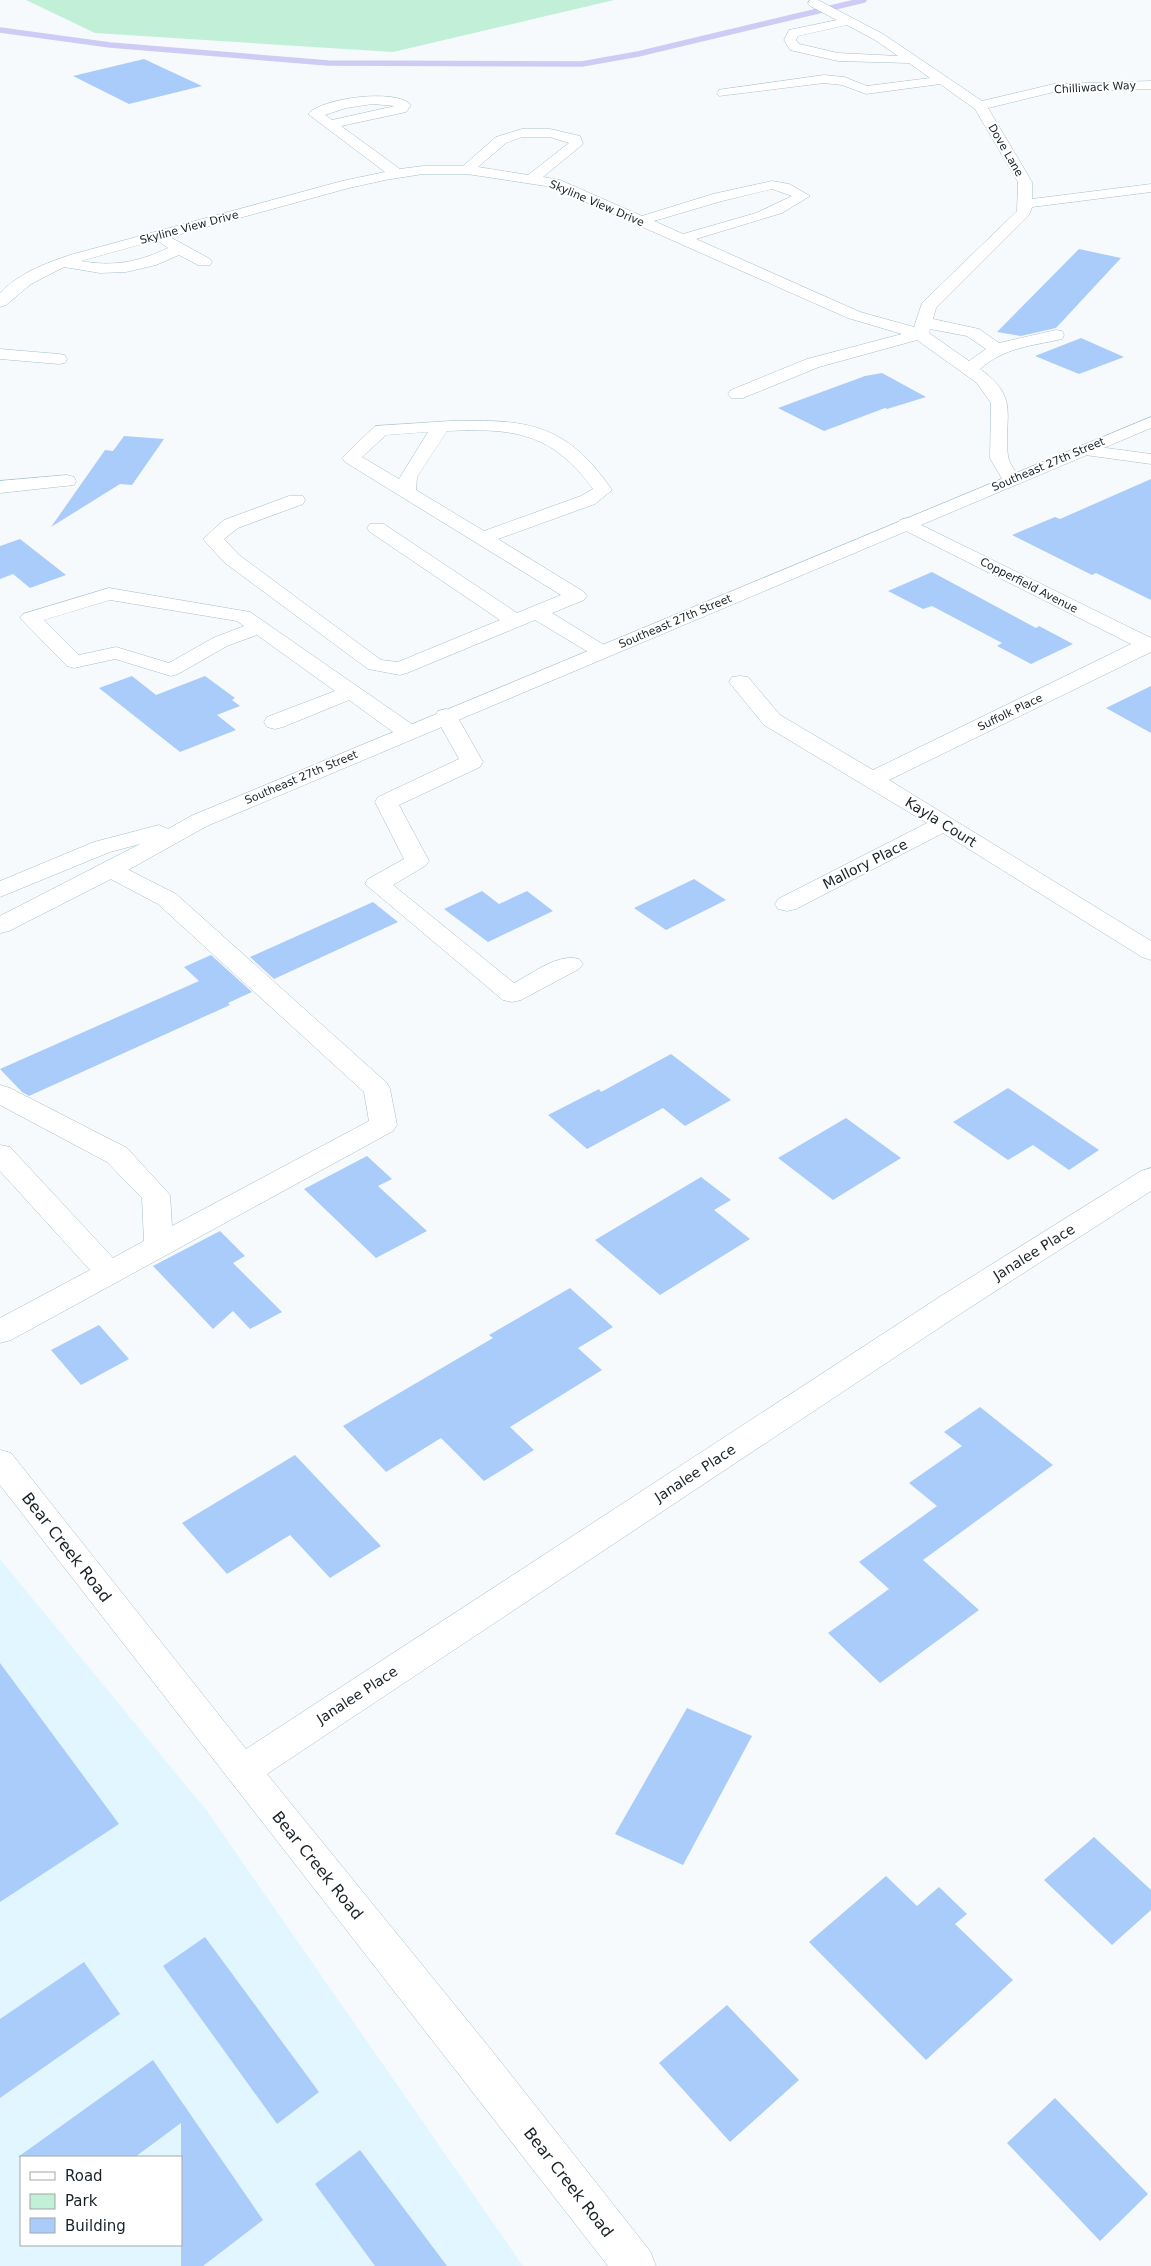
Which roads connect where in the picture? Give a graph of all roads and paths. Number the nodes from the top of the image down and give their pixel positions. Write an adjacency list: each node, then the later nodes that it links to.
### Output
1 (821, 7): 2 (street, Dove Lane)
2 (848, 21): 3 (street, Dove Lane); 3 (street)
3 (912, 59): 4 (street, Dove Lane)
4 (944, 80): 6 (street); 7 (street, Dove Lane)
5 (1151, 85): 7 (street, Chilliwack Way)
6 (724, 93)
7 (980, 106): 13 (street, Dove Lane)
8 (329, 124): 8 (street); 10 (street)
9 (467, 170): 10 (street, Skyline View Drive); 11 (street, Skyline View Drive); 11 (street)
10 (397, 174): 15 (street, Skyline View Drive)
11 (531, 179): 14 (street, Skyline View Drive)
12 (1151, 188): 13 (street)
13 (1024, 204): 21 (street)
14 (640, 221): 16 (street, Skyline View Drive); 16 (street)
15 (156, 236): 17 (street); 19 (street, Skyline View Drive)
16 (681, 239): 21 (street, Skyline View Drive)
17 (179, 249): 18 (street); 19 (street)
18 (204, 262)
19 (61, 263): 20 (street, Skyline View Drive)
20 (0, 302)
21 (922, 328): 23 (street); 26 (street, Skyline View Drive); 27 (street)
22 (1056, 335): 23 (street)
23 (996, 350): 26 (street)
24 (0, 354): 25 (street)
25 (59, 359)
26 (970, 369): 34 (street, Skyline View Drive)
27 (737, 394)
28 (1151, 422): 30 (street, Southeast 27th Street)
29 (440, 428): 37 (street); 37 (street); 41 (street)
30 (1129, 431): 31 (street, Southeast 27th Street); 32 (street)
31 (1084, 450): 33 (street); 34 (street, Southeast 27th Street)
32 (1151, 451)
33 (1151, 459)
34 (1012, 480): 39 (street, Southeast 27th Street)
35 (67, 481): 36 (street)
36 (0, 487)
37 (407, 492): 41 (street)
38 (296, 500): 43 (street)
39 (906, 524): 45 (street, Copperfield Avenue); 46 (street, Southeast 27th Street)
40 (377, 528): 43 (street)
41 (482, 538): 42 (street)
42 (536, 612): 43 (street); 46 (street)
43 (516, 621)
44 (259, 627): 44 (street); 48 (street)
45 (1149, 645): 52 (street, Suffolk Place)
46 (602, 652): 49 (street, Southeast 27th Street)
47 (740, 682): 52 (street, Kayla Court)
48 (351, 692): 50 (street); 51 (street)
49 (446, 716): 51 (street, Southeast 27th Street); 60 (street)
50 (275, 722)
51 (408, 732): 53 (street, Southeast 27th Street)
52 (872, 779): 54 (street, Kayla Court)
53 (199, 821): 55 (street, Southeast 27th Street); 56 (street, Southeast 27th Street)
54 (943, 824): 57 (street, Mallory Place); 59 (street, Kayla Court)
55 (111, 870): 58 (street, Southeast 27th Street); 64 (street)
56 (0, 890)
57 (787, 904)
58 (0, 926)
59 (1151, 952)
60 (570, 964)
61 (0, 1094): 64 (street)
62 (0, 1154): 65 (street)
63 (1151, 1178): 68 (street, Janalee Place)
64 (160, 1246): 65 (street)
65 (109, 1272): 66 (street)
66 (0, 1332)
67 (0, 1462): 68 (street, Bear Creek Road)
68 (242, 1771): 69 (street, Bear Creek Road)
69 (635, 2266)

